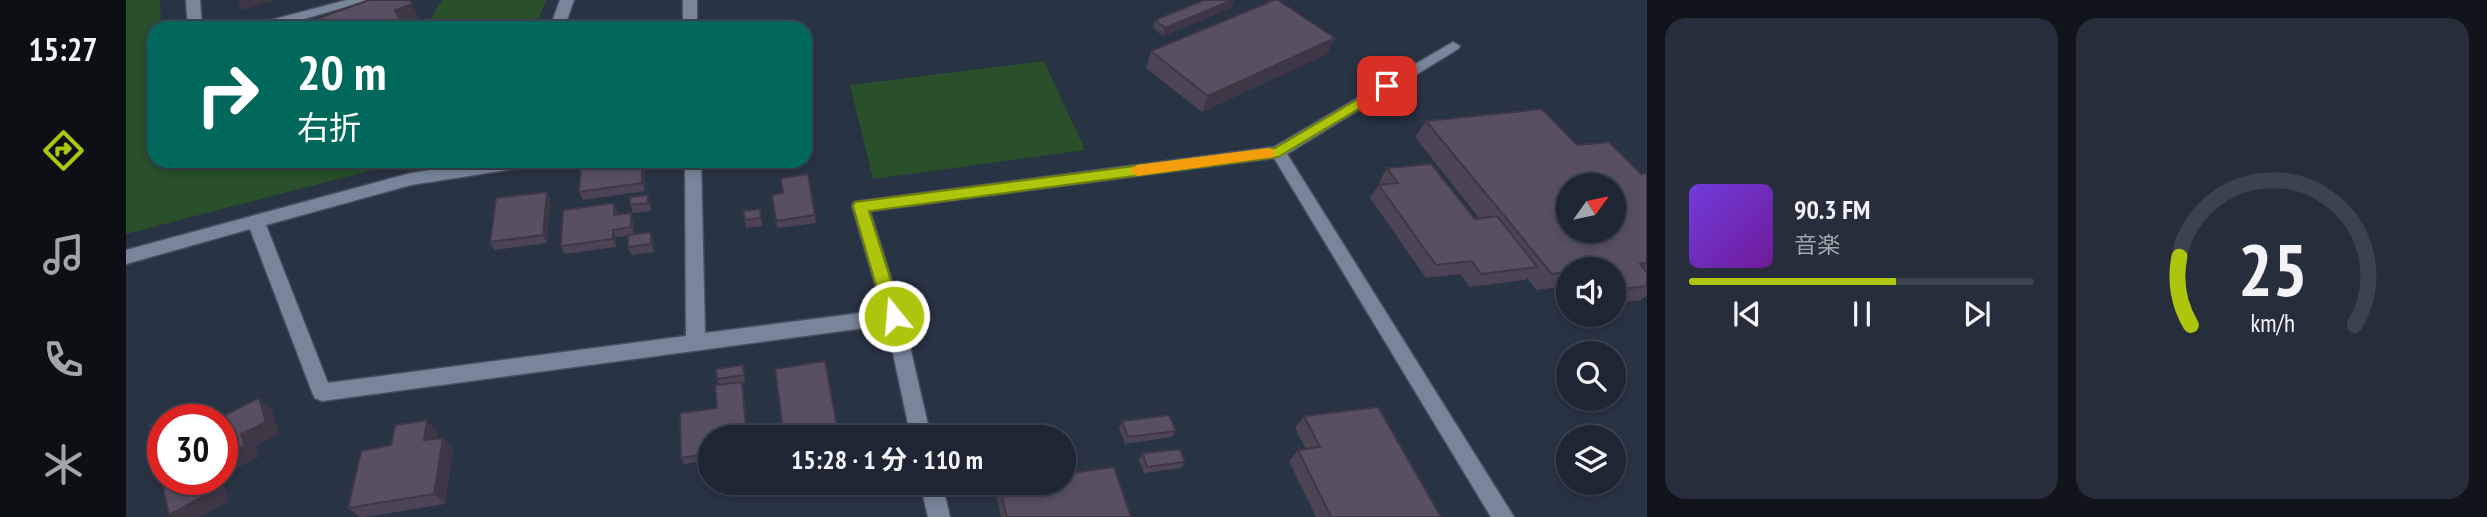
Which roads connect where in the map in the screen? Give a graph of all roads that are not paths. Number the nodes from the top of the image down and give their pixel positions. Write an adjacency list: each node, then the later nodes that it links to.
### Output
1 (193, 0): 5 (street)
2 (362, 0): 6 (street)
3 (568, 0): 7 (street)
4 (690, 0): 8 (street)
5 (194, 21)
6 (283, 21)
7 (560, 21)
8 (690, 21)
9 (1453, 46): 10 (street)
10 (1278, 152): 15 (street); 20 (street)
11 (484, 168): 13 (street)
12 (693, 168): 16 (street)
13 (256, 222): 14 (street); 16 (street)
14 (126, 257)
15 (894, 316): 16 (street); 17 (street)
16 (696, 342)
17 (918, 425)
18 (934, 495): 19 (street)
19 (939, 517)
20 (1503, 517)

